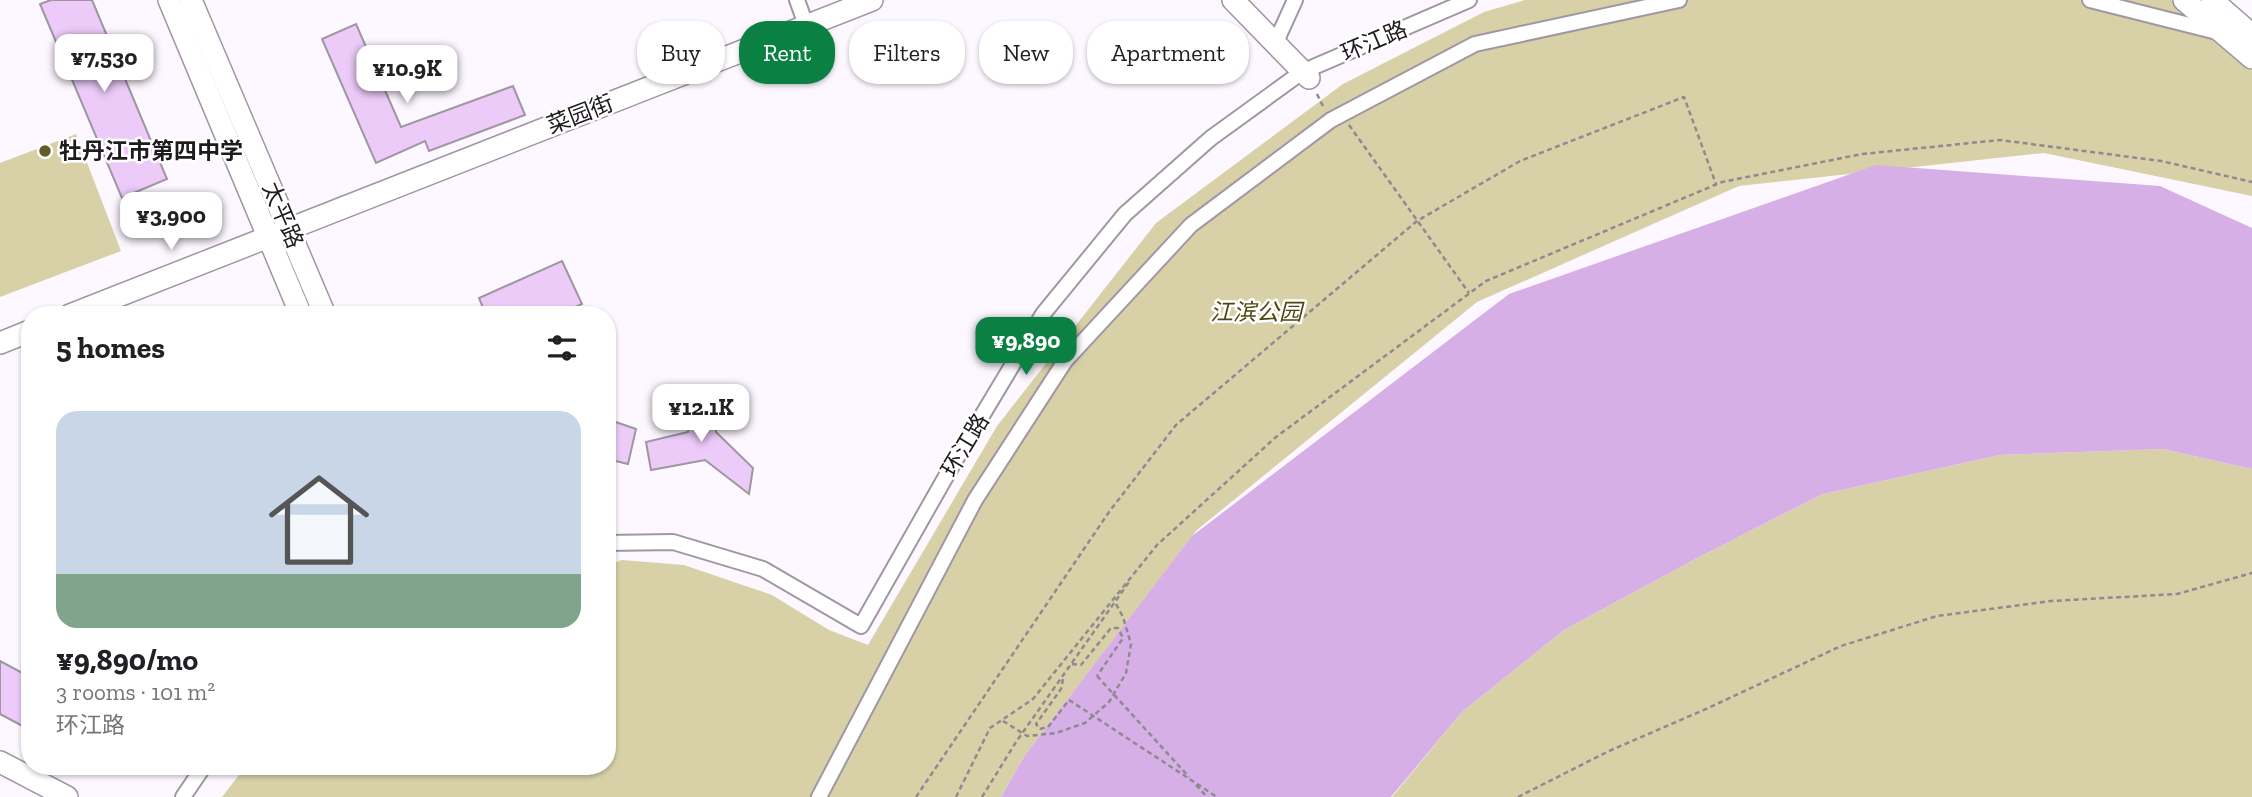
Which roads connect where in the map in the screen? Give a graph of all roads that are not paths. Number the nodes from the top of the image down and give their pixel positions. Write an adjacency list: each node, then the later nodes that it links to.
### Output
1 (169, 0): 21 (street, 太平路)
2 (191, 0): 20 (street, 太平路)
3 (797, 0): 12 (street)
4 (872, 0): 13 (street, 菜园街)
5 (1233, 0): 16 (street)
6 (1295, 0): 16 (street)
7 (1469, 0): 19 (street, 环江路)
8 (1679, 0): 34 (street)
9 (2090, 0): 14 (street)
10 (2184, 0): 14 (street)
11 (2211, 0): 15 (street)
12 (805, 21)
13 (817, 21)
14 (2223, 34): 18 (street)
15 (2252, 34)
16 (1275, 44): 19 (street)
17 (739, 51): 20 (street, 菜园街)
18 (2252, 58)
19 (1305, 75): 27 (street, 环江路)
20 (288, 228): 21 (street, 菜园街); 24 (street, 太平路)
21 (268, 236): 22 (street, 菜园街); 23 (street, 太平路)
22 (93, 306)
23 (297, 306)
24 (321, 306)
25 (21, 335): 26 (street)
26 (0, 343)
27 (616, 543)
28 (0, 762): 29 (street)
29 (21, 773)
30 (25, 775): 32 (street)
31 (198, 775): 33 (street)
32 (67, 797)
33 (183, 797)
34 (819, 797)

